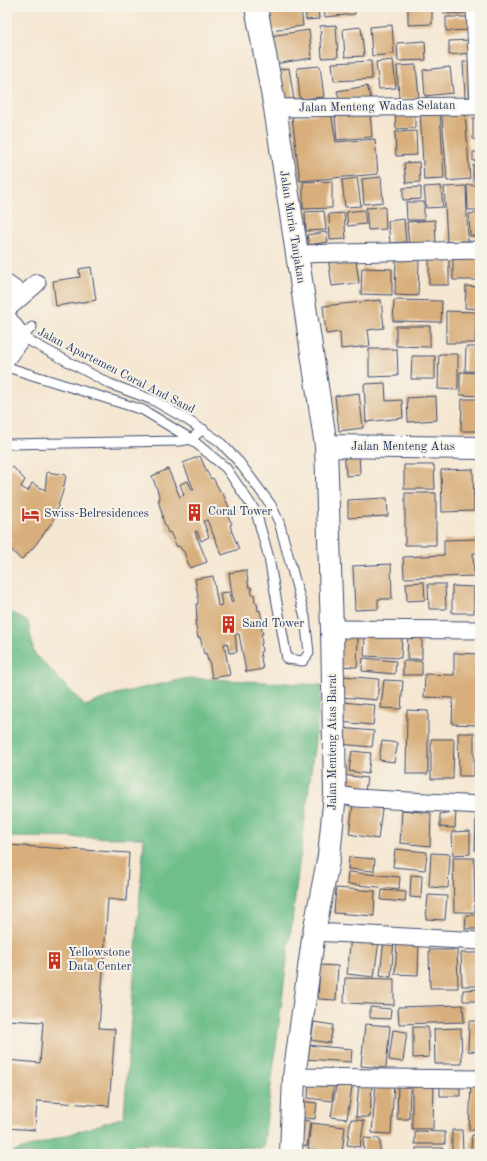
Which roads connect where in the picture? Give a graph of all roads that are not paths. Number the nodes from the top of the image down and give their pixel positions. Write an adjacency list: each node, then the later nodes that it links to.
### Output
1 (256, 7): 4 (street, Jalan Muria Tanjakan)
2 (475, 7): 3 (street)
3 (480, 106): 4 (street, Jalan Menteng Wadas Selatan)
4 (275, 108): 6 (street, Jalan Muria Tanjakan)
5 (480, 250): 6 (street)
6 (296, 254): 18 (street, Jalan Muria Tanjakan)
7 (37, 283): 9 (street)
8 (7, 284): 9 (street)
9 (23, 295): 10 (street)
10 (7, 309)
11 (7, 317): 12 (street)
12 (27, 332): 13 (street); 15 (lane, Jalan Apartemen Coral And Sand)
13 (7, 358)
14 (7, 367): 16 (lane, Jalan Apartemen Coral And Sand)
15 (203, 429): 16 (lane); 20 (lane, Jalan Apartemen Coral And Sand)
16 (191, 439): 17 (lane); 21 (lane, Jalan Apartemen Coral And Sand)
17 (7, 444)
18 (326, 446): 19 (street, Jalan Menteng Atas); 22 (street, Jalan Menteng Atas Barat)
19 (480, 448)
20 (271, 505): 21 (lane); 21 (lane, Jalan Apartemen Coral And Sand)
21 (256, 512)
22 (332, 629): 23 (street); 24 (street, Jalan Menteng Atas Barat)
23 (480, 630)
24 (335, 794): 25 (street); 26 (street, Jalan Menteng Atas Barat)
25 (480, 805)
26 (314, 932): 27 (street); 28 (street, Jalan Menteng Atas Barat)
27 (480, 941)
28 (294, 1077): 29 (street); 30 (street, Jalan Menteng Atas Barat)
29 (480, 1079)
30 (291, 1154)

